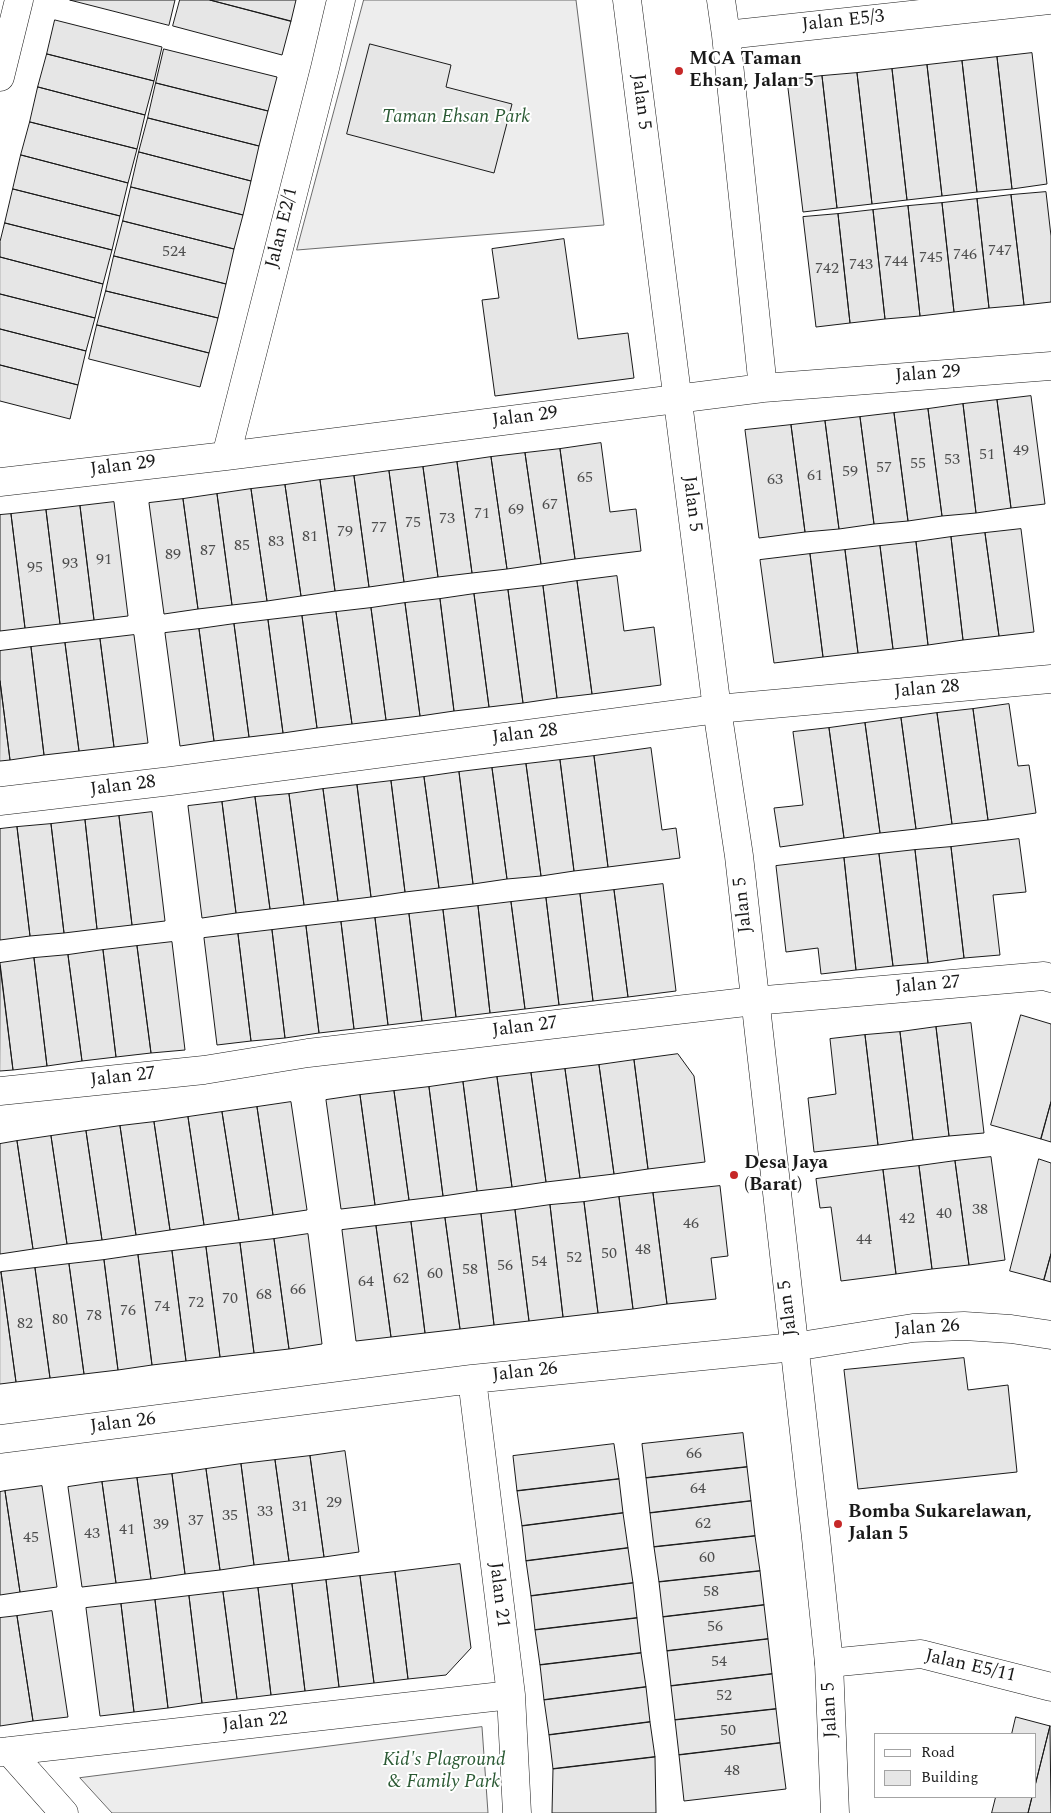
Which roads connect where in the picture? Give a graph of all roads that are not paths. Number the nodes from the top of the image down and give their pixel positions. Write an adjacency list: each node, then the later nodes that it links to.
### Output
1 (19, 0): 7 (street)
2 (341, 0): 11 (street, Jalan E2/1)
3 (628, 0): 10 (street, Jalan 5)
4 (721, 0): 6 (street)
5 (1049, 0): 6 (street, Jalan E5/3)
6 (726, 35): 9 (street)
7 (0, 77)
8 (1051, 366): 9 (street, Jalan 29)
9 (762, 388): 10 (street, Jalan 29)
10 (678, 398): 11 (street, Jalan 29); 14 (street, Jalan 5)
11 (226, 456): 12 (street, Jalan 29)
12 (0, 482)
13 (1051, 679): 14 (street, Jalan 28)
14 (717, 710): 15 (street, Jalan 28); 17 (street, Jalan 5)
15 (0, 801)
16 (1051, 978): 17 (street, Jalan 27)
17 (754, 1001): 18 (street, Jalan 27); 20 (street, Jalan 5)
18 (0, 1091)
19 (1051, 1335): 20 (street, Jalan 26)
20 (794, 1348): 21 (street, Jalan 26); 23 (street, Jalan 5)
21 (472, 1379): 22 (street, Jalan 26); 25 (street, Jalan 21)
22 (0, 1439)
23 (828, 1663): 24 (street, Jalan E5/11); 29 (street, Jalan 5)
24 (1051, 1686)
25 (510, 1695): 26 (street, Jalan 22); 28 (street, Jalan 21)
26 (4, 1751): 27 (street)
27 (64, 1813)
28 (517, 1813)
29 (835, 1813)

